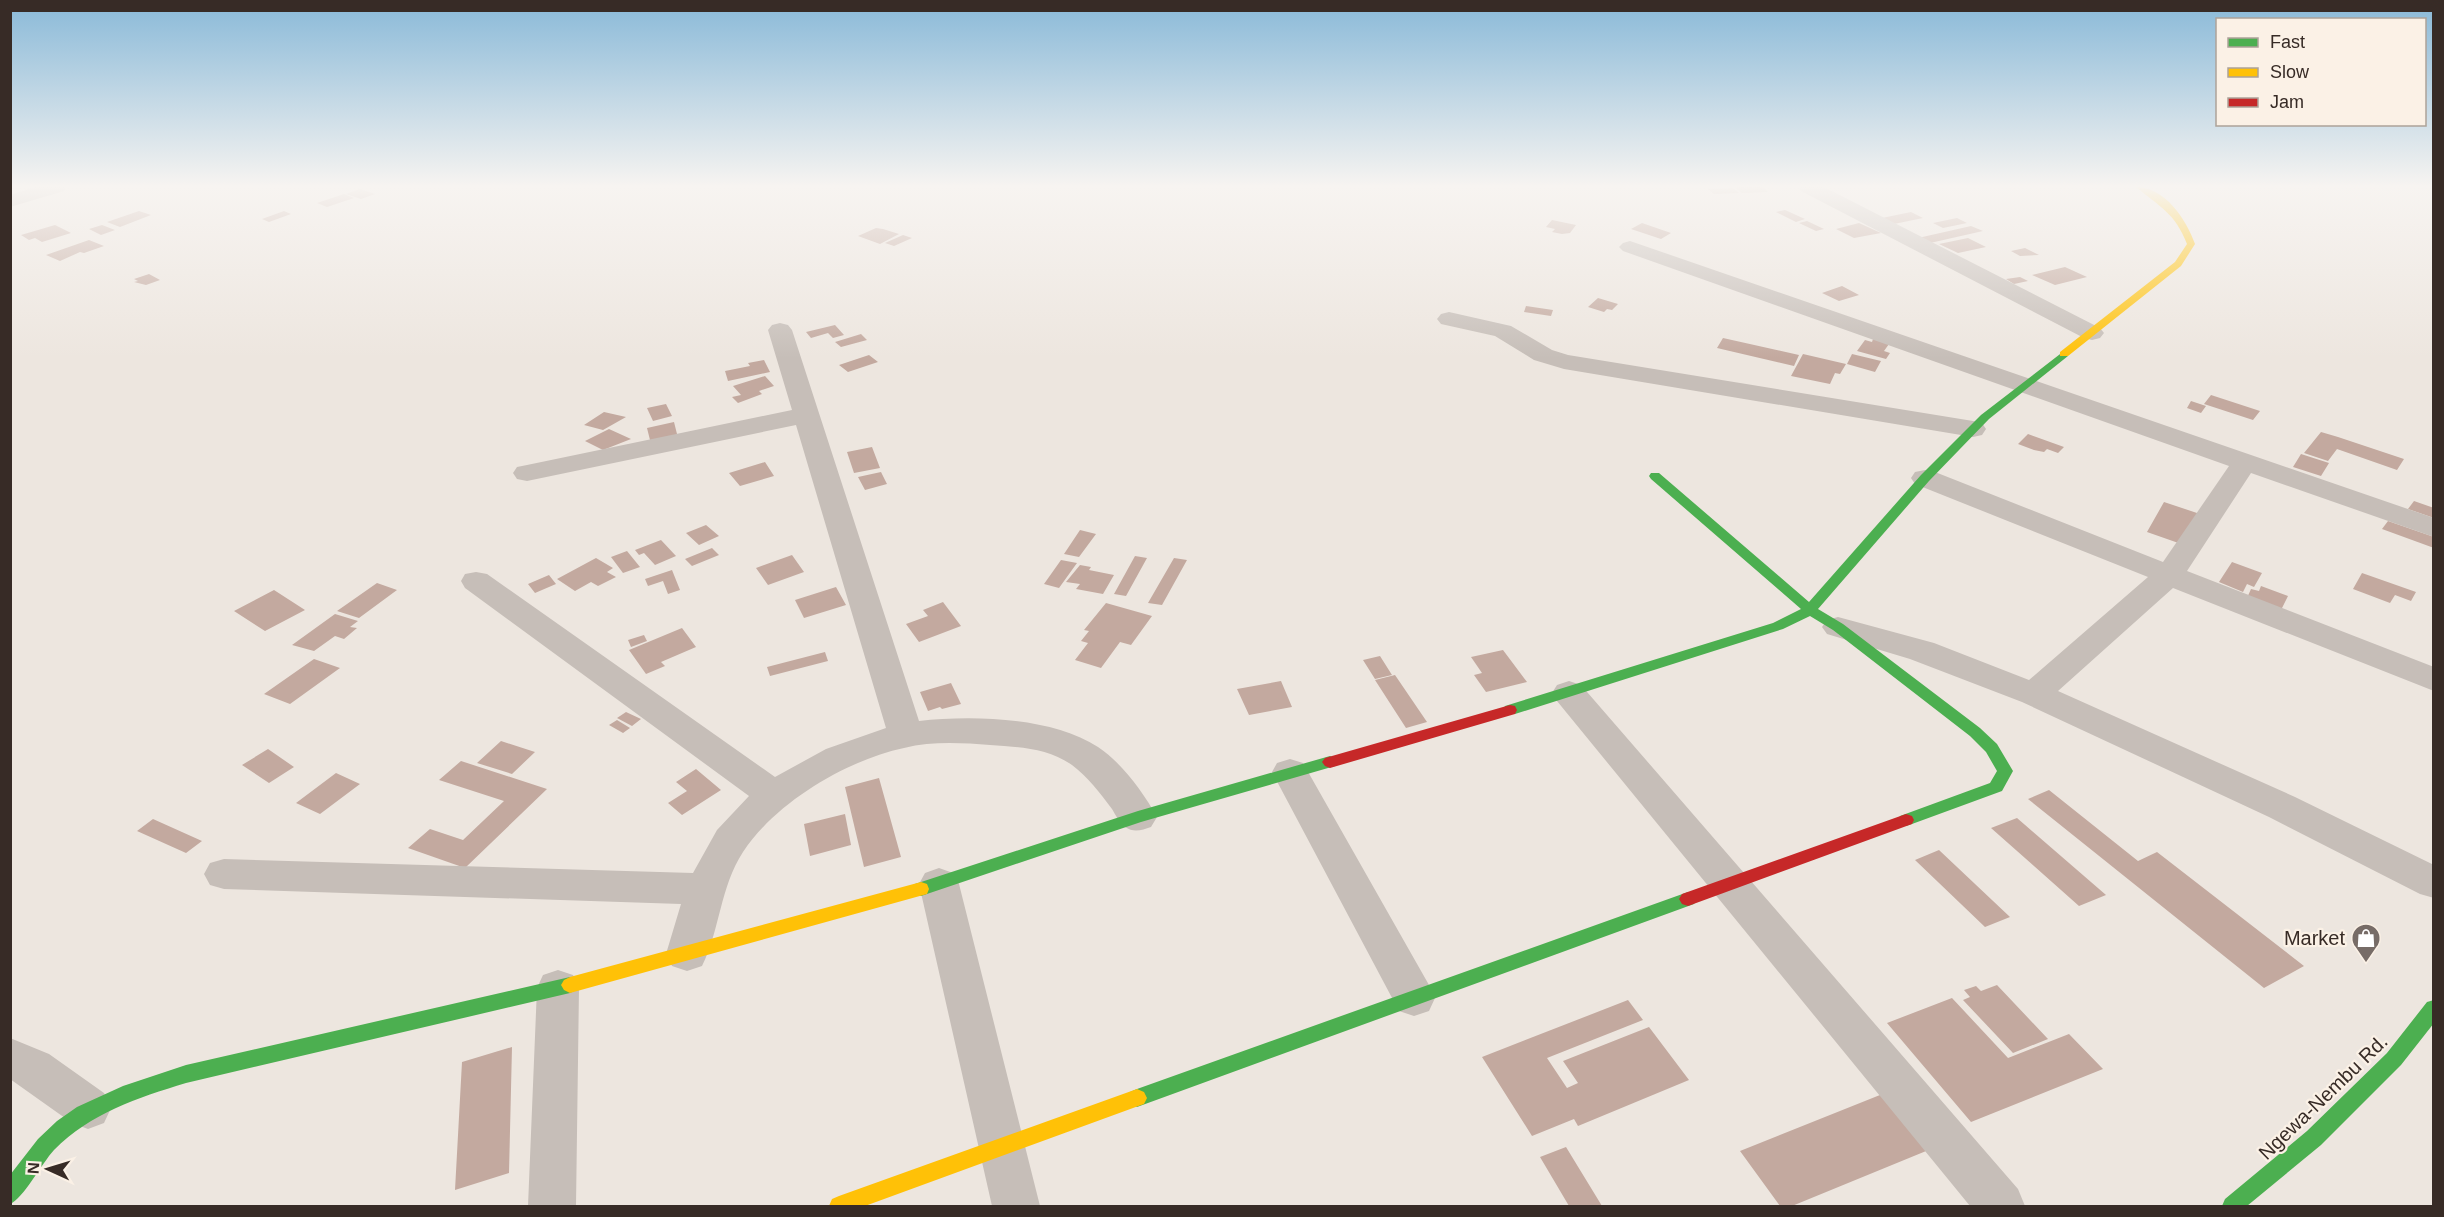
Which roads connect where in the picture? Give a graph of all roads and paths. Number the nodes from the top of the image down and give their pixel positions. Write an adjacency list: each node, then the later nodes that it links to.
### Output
1 (1918, 244): 6 (street)
2 (2191, 244): 6 (main road)
3 (1630, 247): 7 (street)
4 (1449, 318): 9 (street)
5 (780, 330): 8 (street)
6 (2092, 333): 7 (main road)
7 (2025, 385): 9 (main road); 10 (street)
8 (807, 415): 11 (street); 21 (street)
9 (1973, 429): 13 (main road)
10 (2246, 461): 14 (street); 15 (street)
11 (527, 473)
12 (1655, 476): 17 (main road)
13 (1925, 477): 15 (street); 17 (main road)
14 (2433, 528)
15 (2170, 574): 18 (street); 20 (street)
16 (476, 580): 23 (street)
17 (1824, 619): 19 (main road); 20 (street); 28 (main road)
18 (2433, 680)
19 (1569, 693): 22 (main road); 28 (street)
20 (2034, 694): 26 (street)
21 (906, 735): 23 (street); 24 (street)
22 (1290, 772): 24 (main road); 32 (street)
23 (773, 794): 29 (street)
24 (1138, 817): 27 (main road)
25 (224, 874): 29 (street)
26 (2433, 883)
27 (939, 884): 30 (main road); 36 (street)
28 (1731, 884): 32 (main road); 41 (street)
29 (704, 889): 30 (street)
30 (687, 954): 31 (main road)
31 (558, 988): 35 (main road); 38 (street)
32 (1414, 999): 36 (main road)
33 (2433, 1008): 42 (main road, Ngewa-Nembu Rd.)
34 (10, 1058): 35 (street)
35 (88, 1108): 37 (main road)
36 (1002, 1147): 39 (main road); 40 (street)
37 (10, 1194)
38 (552, 1206)
39 (839, 1206)
40 (1016, 1206)
41 (2001, 1206)
42 (2232, 1206)

